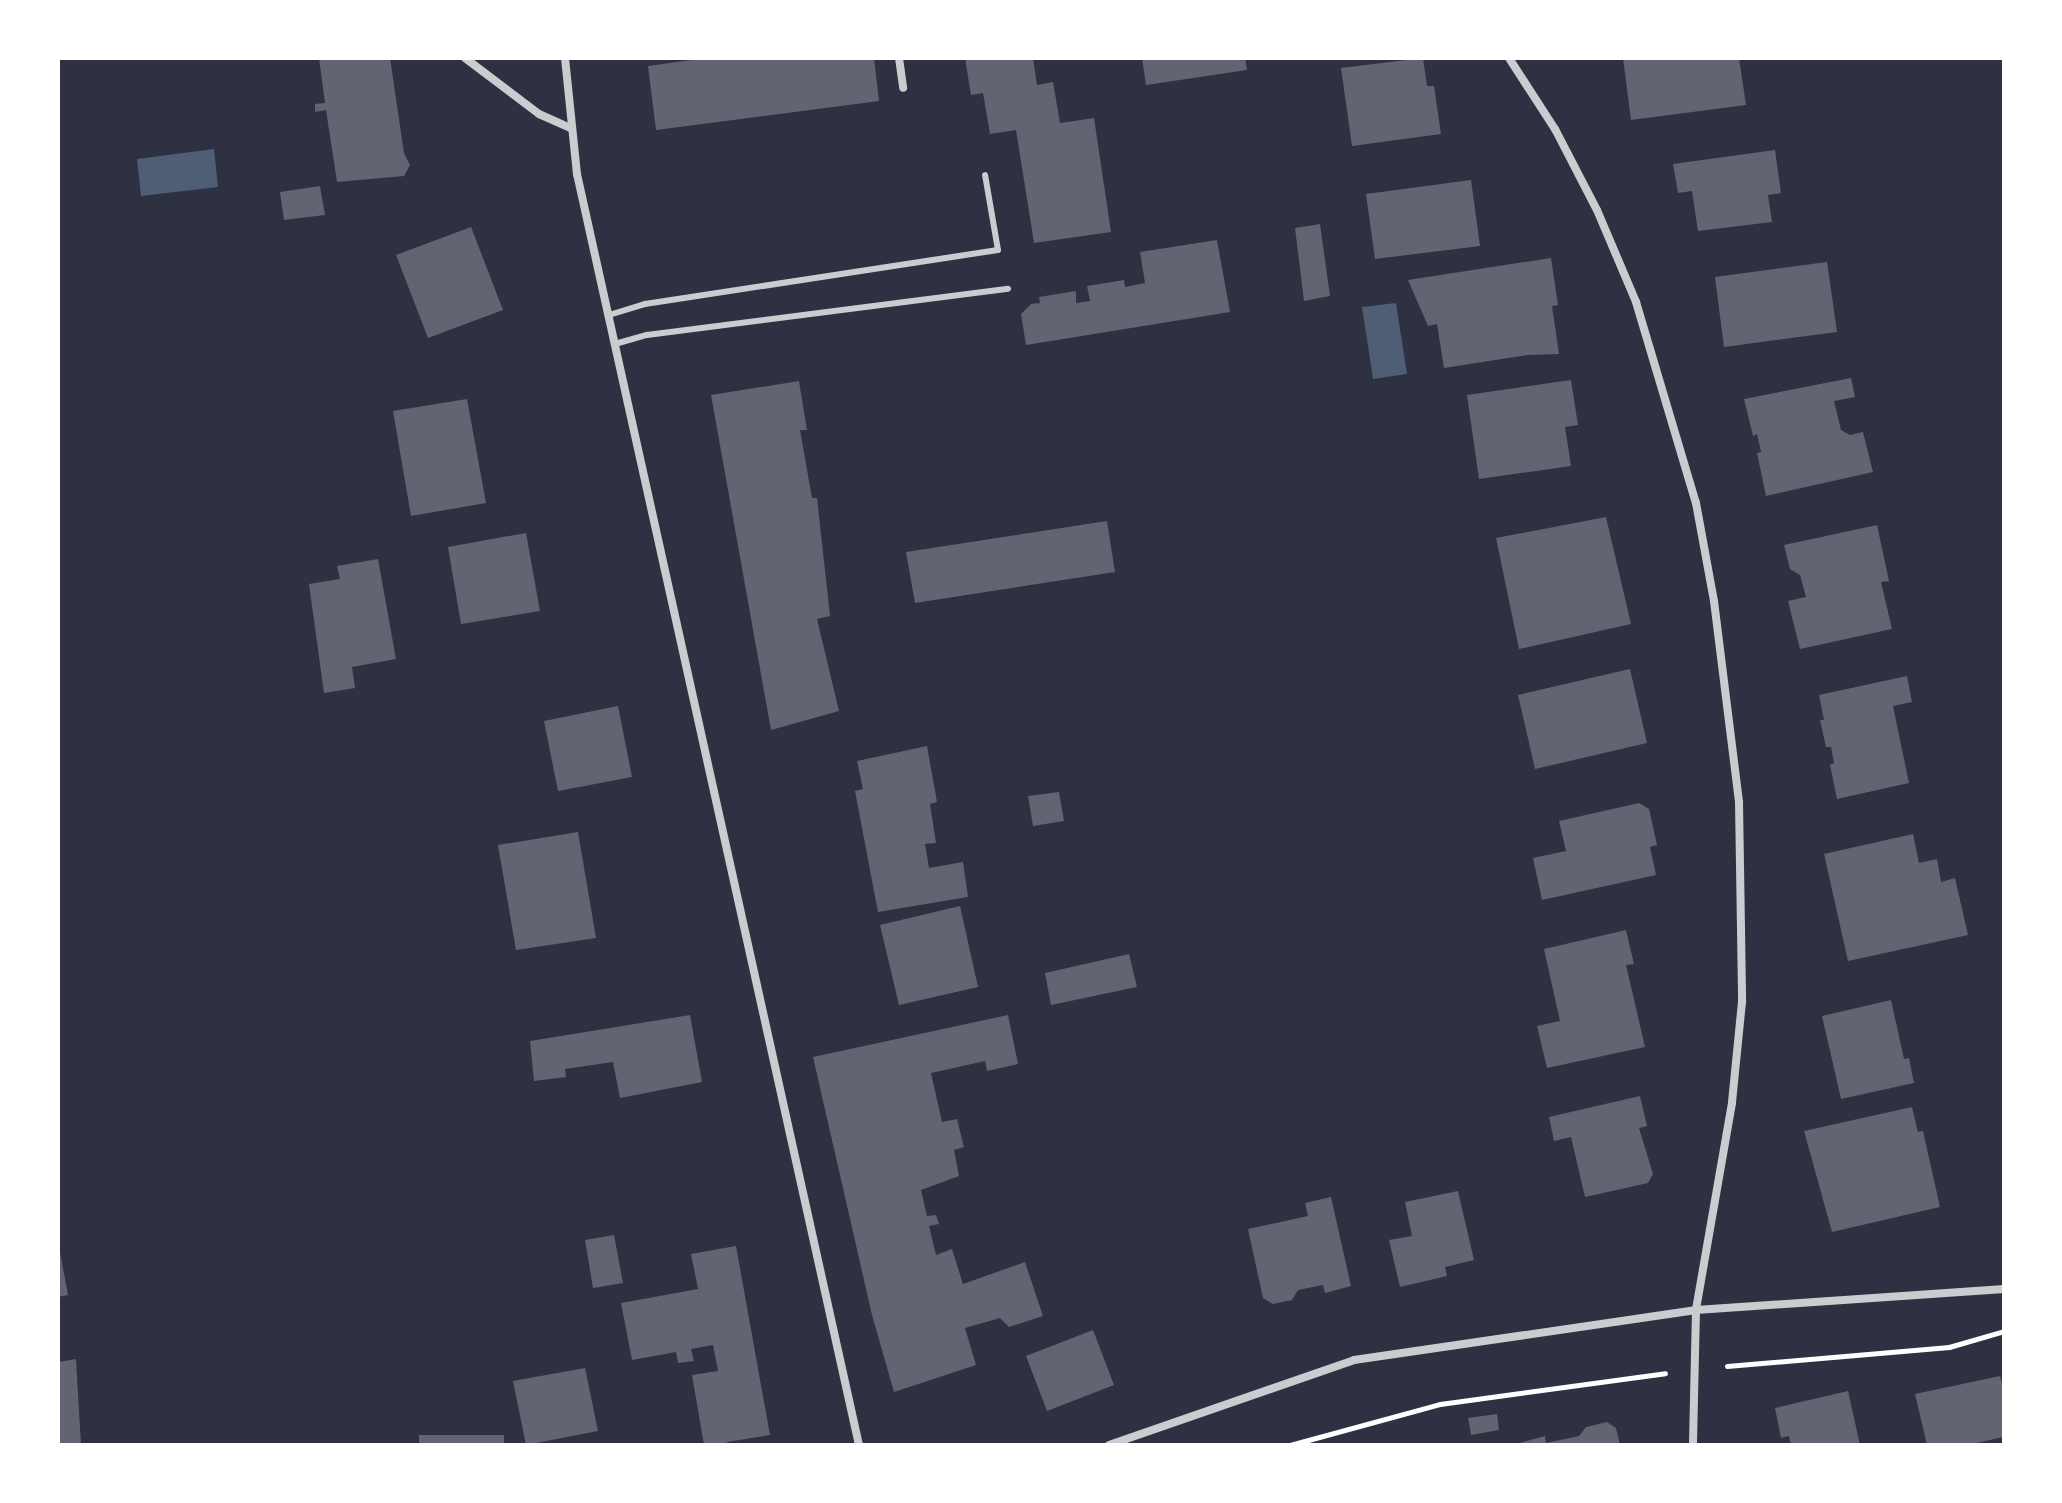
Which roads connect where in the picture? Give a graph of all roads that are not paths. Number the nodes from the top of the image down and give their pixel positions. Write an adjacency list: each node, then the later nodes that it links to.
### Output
1 (465, 58): 6 (street)
2 (565, 58): 6 (street)
3 (899, 58): 5 (street)
4 (1509, 58): 12 (street)
5 (903, 88)
6 (570, 128): 9 (street)
7 (985, 175): 9 (lane)
8 (1008, 289): 10 (lane)
9 (609, 315): 10 (street)
10 (615, 344): 13 (street)
11 (2004, 1289): 12 (street)
12 (1696, 1310): 14 (street); 15 (street)
13 (859, 1445)
14 (1109, 1445)
15 (1693, 1445)

